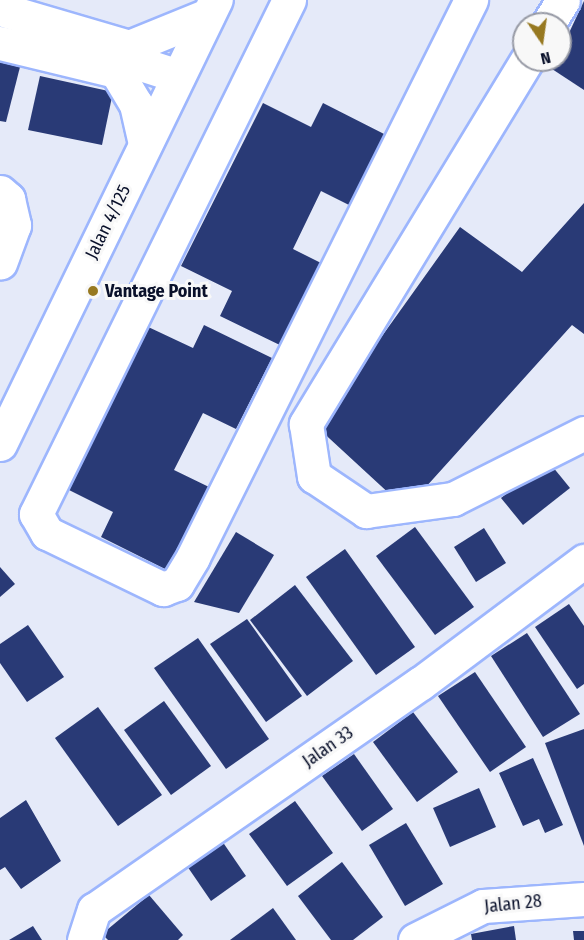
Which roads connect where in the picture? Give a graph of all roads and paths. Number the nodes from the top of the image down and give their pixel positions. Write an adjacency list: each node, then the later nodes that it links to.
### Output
1 (290, 0): 2 (street)
2 (471, 0)
3 (212, 8): 6 (street); 8 (street, Jalan 4/125)
4 (0, 9): 6 (street)
5 (0, 43): 6 (street)
6 (129, 61): 8 (street); 9 (street)
7 (519, 72): 12 (street)
8 (178, 76): 9 (street, Jalan 4/125)
9 (145, 144): 13 (street, Jalan 4/125)
10 (4, 195): 11 (street)
11 (0, 263)
12 (584, 433)
13 (0, 444)
14 (584, 561): 16 (street, Jalan 33)
15 (584, 899): 17 (street, Jalan 28)
16 (84, 940)
17 (415, 940)

